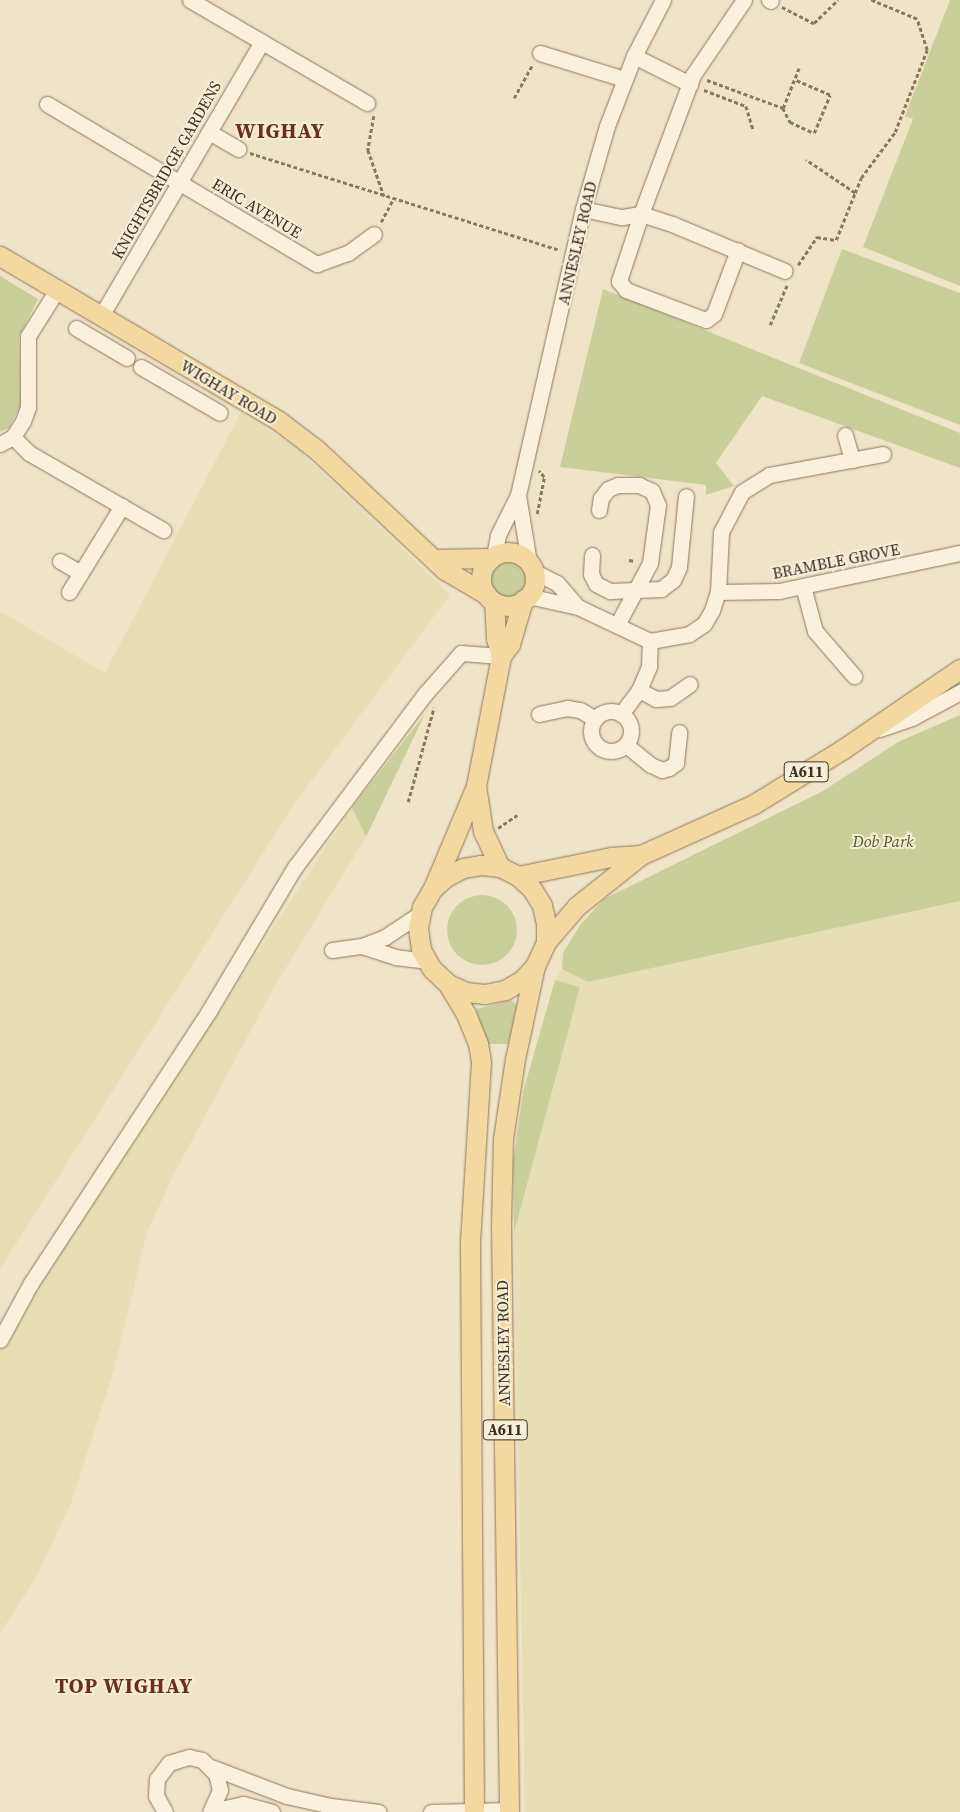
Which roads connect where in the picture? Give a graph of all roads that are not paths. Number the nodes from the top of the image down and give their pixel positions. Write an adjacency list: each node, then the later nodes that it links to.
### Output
1 (190, 0): 4 (street)
2 (663, 0): 6 (street, ANNESLEY ROAD)
3 (744, 0): 8 (street)
4 (262, 42): 9 (street); 11 (street, KNIGHTSBRIDGE GARDENS)
5 (540, 53): 7 (street)
6 (634, 56): 7 (street, ANNESLEY ROAD); 8 (street)
7 (624, 79): 14 (street, ANNESLEY ROAD)
8 (692, 79): 15 (street)
9 (367, 103)
10 (47, 104): 13 (street, ERIC AVENUE)
11 (209, 132): 12 (street); 13 (street, KNIGHTSBRIDGE GARDENS)
12 (238, 148)
13 (179, 182): 16 (street, ERIC AVENUE); 21 (street, KNIGHTSBRIDGE GARDENS)
14 (583, 209): 15 (street); 33 (street, ANNESLEY ROAD)
15 (641, 214): 17 (street); 17 (street)
16 (374, 234)
17 (738, 250): 19 (street)
18 (0, 256): 20 (main road, WIGHAY ROAD)
19 (788, 272)
20 (57, 290): 21 (main road, WIGHAY ROAD); 30 (street)
21 (103, 317): 23 (street, KNIGHTSBRIDGE GARDENS); 25 (main road, WIGHAY ROAD)
22 (76, 328): 23 (street)
23 (94, 338): 24 (street)
24 (127, 358)
25 (188, 367): 27 (street); 41 (main road, WIGHAY ROAD)
26 (141, 368): 27 (street)
27 (177, 388): 28 (street)
28 (220, 413)
29 (845, 435): 32 (street)
30 (7, 441): 35 (street)
31 (883, 454): 32 (street)
32 (852, 460): 47 (street)
33 (518, 495): 40 (street, ANNESLEY ROAD); 43 (street, ANNESLEY ROAD)
34 (686, 496): 48 (street)
35 (122, 506): 37 (street); 44 (street)
36 (599, 510): 48 (street)
37 (163, 530)
38 (960, 553): 45 (street, BRAMBLE GROVE)
39 (592, 555): 48 (street)
40 (492, 557): 41 (main road); 43 (main road); 49 (main road)
41 (435, 559): 49 (main road, WIGHAY ROAD)
42 (60, 561): 44 (street)
43 (531, 567): 50 (main road); 51 (street)
44 (80, 573): 46 (street)
45 (803, 586): 47 (street, BRAMBLE GROVE); 56 (street)
46 (69, 592)
47 (718, 592): 53 (street)
48 (636, 593): 52 (street)
49 (490, 598): 50 (main road); 54 (main road)
50 (525, 598): 51 (street); 54 (main road)
51 (578, 607): 52 (street)
52 (617, 625): 53 (street)
53 (650, 641): 58 (street)
54 (501, 656): 66 (main road); 78 (street)
55 (960, 669): 64 (main road, A611)
56 (854, 676)
57 (690, 684): 58 (street)
58 (639, 690): 61 (street)
59 (960, 692): 64 (street)
60 (538, 714): 62 (street)
61 (622, 714): 62 (street); 65 (street)
62 (595, 720): 65 (street)
63 (679, 732): 65 (street)
64 (868, 733): 67 (main road, A611)
65 (626, 745)
66 (476, 786): 68 (main road); 70 (main road)
67 (641, 855): 69 (main road, A611); 72 (main road, A611)
68 (500, 867): 69 (main road); 70 (main road)
69 (518, 876): 72 (main road)
70 (433, 888): 71 (main road)
71 (421, 913): 73 (street); 75 (main road)
72 (546, 942): 76 (main road)
73 (362, 946): 74 (street); 75 (street)
74 (332, 950)
75 (427, 961): 77 (main road)
76 (535, 966): 77 (main road); 81 (main road, ANNESLEY ROAD / A611)
77 (448, 984): 80 (main road, ANNESLEY ROAD / A611)
78 (0, 1340)
79 (211, 1767): 82 (street); 83 (street); 85 (street)
80 (474, 1811): 81 (street); 86 (street)
81 (509, 1811)
82 (165, 1812)
83 (211, 1812): 84 (street)
84 (272, 1812)
85 (379, 1812)
86 (431, 1812)

